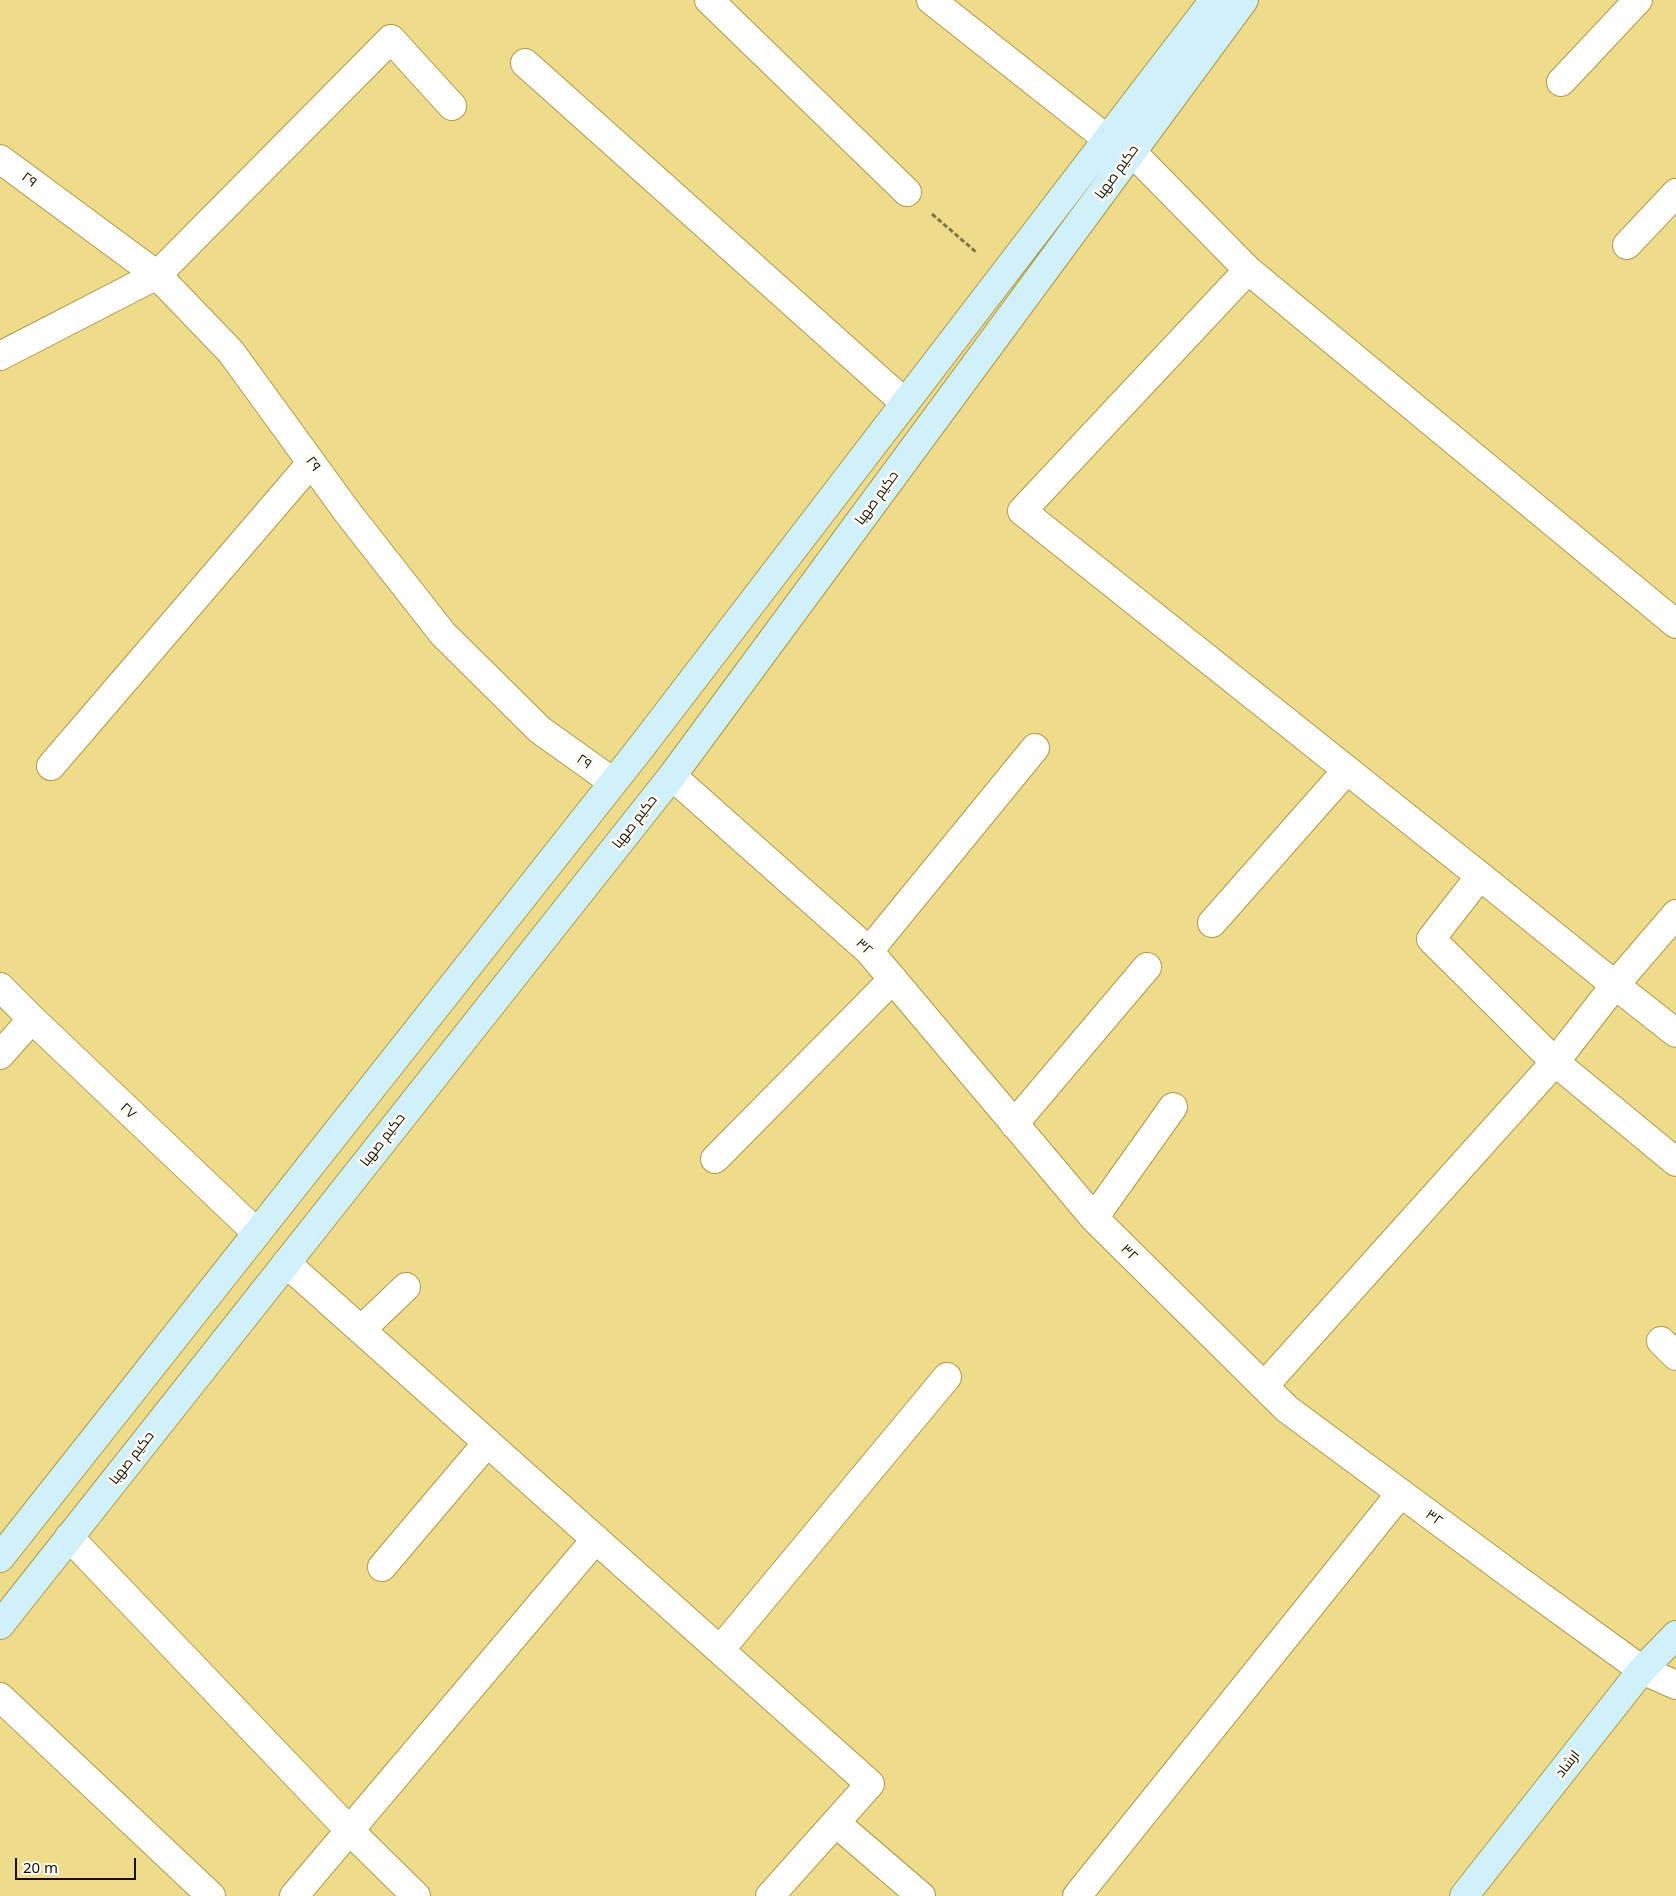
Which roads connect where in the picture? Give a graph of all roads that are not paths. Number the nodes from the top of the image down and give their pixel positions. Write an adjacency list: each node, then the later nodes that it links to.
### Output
1 (708, 0): 12 (street)
2 (931, 0): 9 (street)
3 (1214, 0): 9 (street, حکیم صهبا)
4 (1244, 0): 10 (street, حکیم صهبا)
5 (1638, 0): 7 (street)
6 (525, 63): 18 (street)
7 (1561, 82)
8 (452, 106): 16 (street)
9 (1107, 139): 18 (street, حکیم صهبا)
10 (1132, 152): 15 (street); 24 (street, حکیم صهبا)
11 (0, 160): 16 (street, ۲۹)
12 (907, 192)
13 (1676, 193): 14 (street)
14 (1627, 245)
15 (1248, 270): 20 (street); 23 (street)
16 (157, 275): 17 (street); 19 (street, ۲۹)
17 (0, 356)
18 (905, 403): 25 (street, حکیم صهبا)
19 (311, 463): 22 (street); 25 (street, ۲۹)
20 (1676, 624)
21 (1035, 748): 29 (street)
22 (51, 766)
23 (1347, 770): 26 (street); 28 (street)
24 (672, 776): 25 (street); 29 (street, ۳۲); 44 (street, حکیم صهبا)
25 (613, 782): 43 (street, حکیم صهبا)
26 (1480, 876): 32 (street); 37 (street)
27 (1676, 914): 32 (street)
28 (1212, 924)
29 (869, 951): 31 (street, ۳۲)
30 (1147, 967): 39 (street)
31 (893, 979): 39 (street, ۳۲); 40 (street)
32 (1615, 986): 35 (street); 37 (street)
33 (0, 987): 34 (street, ۲۷)
34 (32, 1019): 36 (street); 43 (street, ۲۷)
35 (1676, 1033)
36 (0, 1055)
37 (1556, 1062): 41 (street); 48 (street)
38 (1173, 1107): 42 (street)
39 (1014, 1124): 42 (street, ۳۲)
40 (715, 1159)
41 (1676, 1162)
42 (1094, 1218): 48 (street, ۳۲)
43 (258, 1233): 44 (street); 53 (street, حکیم صهبا)
44 (286, 1263): 46 (street); 51 (street, حکیم صهبا)
45 (406, 1287): 46 (street)
46 (362, 1330): 49 (street)
47 (947, 1377): 57 (street)
48 (1264, 1386): 50 (street, ۳۲)
49 (487, 1442): 52 (street); 54 (street)
50 (1400, 1494): 58 (street, ۳۲); 68 (street)
51 (70, 1537): 55 (street, حکیم صهبا); 62 (street)
52 (596, 1539): 57 (street); 62 (street)
53 (0, 1558)
54 (382, 1567)
55 (0, 1625)
56 (1676, 1635): 58 (street, ارشاد)
57 (720, 1650): 61 (street)
58 (1642, 1670): 59 (street, ۳۲); 69 (street, ارشاد)
59 (1676, 1685)
60 (0, 1697): 63 (street)
61 (836, 1823): 66 (street); 67 (street)
62 (349, 1830): 64 (street); 65 (street)
63 (210, 1896)
64 (294, 1896)
65 (416, 1896)
66 (770, 1896)
67 (921, 1896)
68 (1077, 1896)
69 (1464, 1896)

